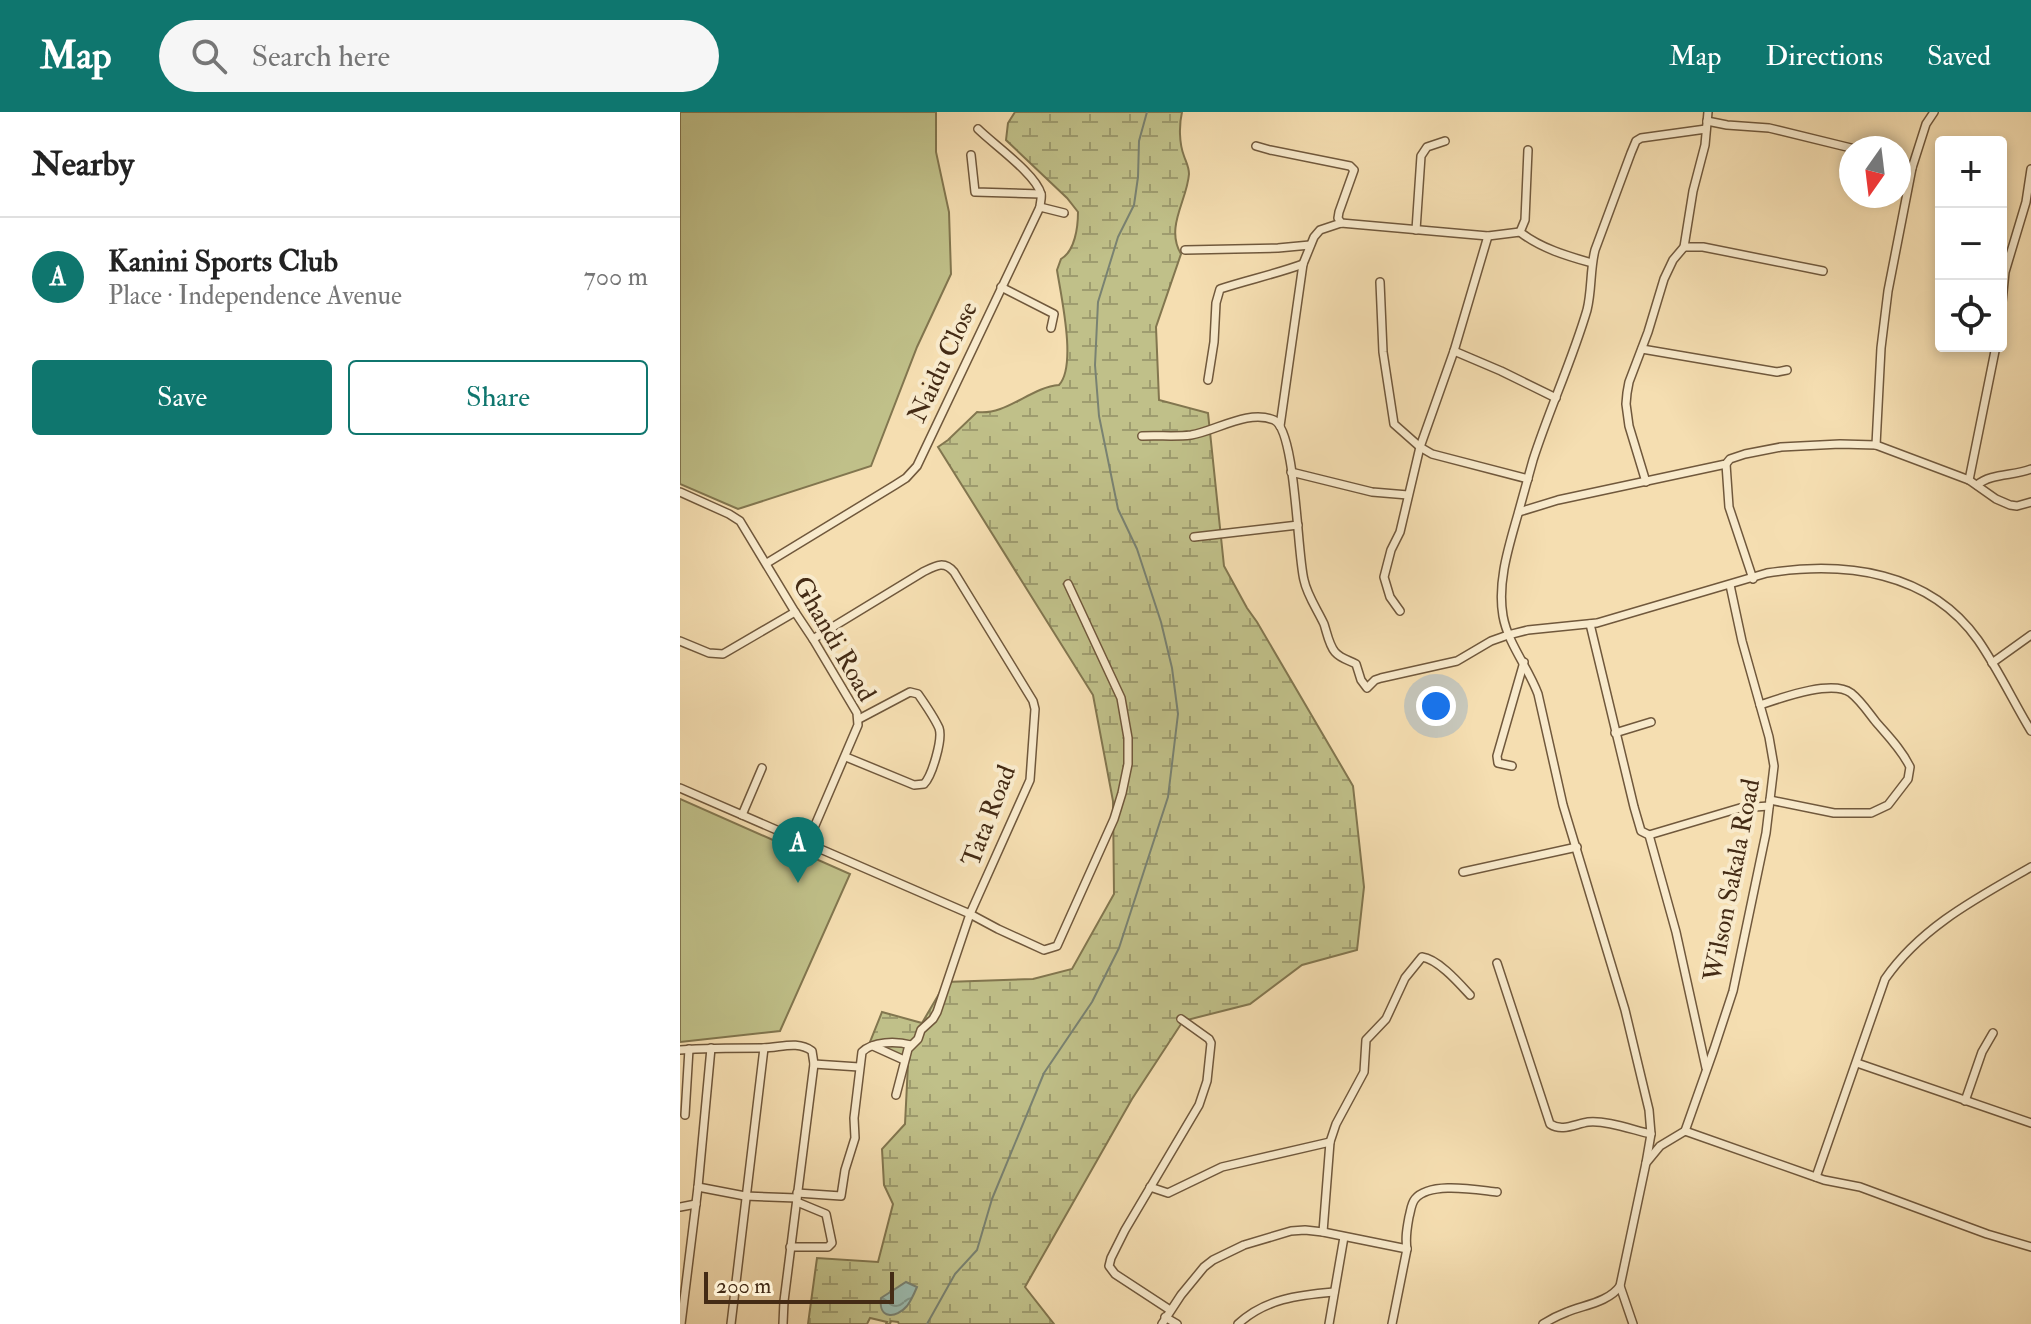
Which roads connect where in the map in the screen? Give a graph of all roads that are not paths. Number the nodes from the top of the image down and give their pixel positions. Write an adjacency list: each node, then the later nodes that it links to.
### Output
1 (1934, 112): 9 (street)
2 (1707, 121): 5 (street); 19 (street); 21 (street)
3 (978, 129): 11 (street)
4 (1445, 141): 15 (street)
5 (1839, 145)
6 (1256, 146): 14 (street)
7 (1528, 150): 16 (street)
8 (971, 155): 11 (street)
9 (1912, 168): 36 (street)
10 (2031, 169): 24 (street)
11 (1041, 194): 12 (street, Naidu Close)
12 (1040, 207): 13 (street); 26 (street, Naidu Close)
13 (1064, 213)
14 (1341, 223): 15 (street); 18 (street)
15 (1416, 230): 17 (street)
16 (1520, 232): 17 (street); 21 (street)
17 (1488, 236): 29 (street)
18 (1310, 245): 20 (street); 22 (street)
19 (1684, 247): 23 (street); 28 (street)
20 (1185, 250)
21 (1592, 263): 33 (street)
22 (1303, 264): 32 (street); 34 (street)
23 (1823, 271)
24 (2004, 280)
25 (1380, 282): 37 (street)
26 (1001, 287): 27 (street); 50 (street, Naidu Close)
27 (1051, 328)
28 (1642, 349): 31 (street); 42 (street)
29 (1454, 351): 33 (street); 37 (street)
30 (1995, 352): 43 (street)
31 (1787, 370)
32 (1208, 380)
33 (1556, 398): 41 (street)
34 (1280, 426): 35 (street); 40 (street)
35 (1142, 436)
36 (1876, 445): 38 (street); 43 (street)
37 (1420, 447): 41 (street); 45 (street)
38 (1726, 464): 42 (street); 51 (street)
39 (2031, 469): 43 (street)
40 (1291, 472): 45 (street); 48 (street)
41 (1528, 479): 47 (street)
42 (1646, 482): 47 (street)
43 (1973, 483): 46 (street)
44 (680, 492): 50 (street, Ghandi Road)
45 (1408, 495): 54 (street)
46 (2031, 502)
47 (1519, 512): 57 (street)
48 (1298, 525): 49 (street); 57 (street)
49 (1194, 537)
50 (767, 563): 55 (street, Ghandi Road)
51 (1753, 579): 53 (street); 62 (street)
52 (1068, 584): 79 (street)
53 (1730, 585): 56 (street); 63 (street, Wilson Sakala Road)
54 (1400, 611)
55 (795, 612): 59 (street, Ghandi Road); 60 (street)
56 (1590, 624): 57 (street); 67 (street)
57 (1508, 635): 61 (street)
58 (2031, 635): 62 (street)
59 (813, 639): 64 (street, Ghandi Road); 79 (street, Tata Road)
60 (680, 641)
61 (1524, 662): 69 (street); 76 (street)
62 (1992, 663): 66 (street)
63 (1760, 705): 72 (street, Wilson Sakala Road); 72 (street)
64 (859, 719): 68 (street, Ghandi Road); 68 (street)
65 (1651, 722): 67 (street)
66 (2031, 731)
67 (1615, 733): 74 (street)
68 (846, 757): 75 (street, Ghandi Road)
69 (1512, 766)
70 (762, 768): 73 (street)
71 (680, 788): 73 (street)
72 (1770, 803): 74 (street); 94 (street, Wilson Sakala Road)
73 (742, 815): 75 (street)
74 (1649, 835): 94 (street)
75 (807, 844): 79 (street)
76 (1577, 847): 78 (street); 100 (street)
77 (2031, 867): 91 (street)
78 (1463, 872)
79 (970, 914): 84 (street, Tata Road)
80 (1497, 963): 100 (street)
81 (1470, 995): 101 (street)
82 (1181, 1019): 105 (street)
83 (1993, 1033): 96 (street)
84 (911, 1045): 85 (street); 90 (street, Tata Road)
85 (872, 1046): 90 (street); 93 (street)
86 (711, 1048): 87 (street); 88 (street); 104 (street)
87 (764, 1048): 92 (street); 107 (street)
88 (689, 1049): 89 (street); 97 (street)
89 (680, 1050)
90 (904, 1060): 95 (street, Tata Road)
91 (1857, 1063): 96 (street); 103 (street)
92 (814, 1064): 93 (street); 108 (street)
93 (859, 1067): 108 (street)
94 (1706, 1068): 99 (street, Wilson Sakala Road)
95 (896, 1095)
96 (1965, 1101): 98 (street)
97 (685, 1115)
98 (2031, 1123)
99 (1685, 1131): 102 (street); 103 (street)
100 (1651, 1134): 102 (street)
101 (1330, 1142): 105 (street); 111 (street)
102 (1646, 1163): 116 (street)
103 (1816, 1177): 114 (street)
104 (698, 1187): 107 (street); 109 (street)
105 (1150, 1187): 118 (street)
106 (1497, 1192): 115 (street)
107 (745, 1196): 108 (street); 120 (street)
108 (797, 1197): 113 (street); 113 (street)
109 (696, 1204): 110 (street); 119 (street)
110 (680, 1207)
111 (1323, 1232): 112 (street); 118 (street)
112 (1344, 1237): 115 (street); 117 (street)
113 (790, 1247): 121 (street)
114 (2031, 1247)
115 (1407, 1249): 125 (street)
116 (1620, 1286): 126 (street); 127 (street)
117 (1334, 1292): 123 (street); 124 (street)
118 (1166, 1317): 122 (street)
119 (681, 1320)
120 (731, 1324)
121 (783, 1324)
122 (1177, 1324)
123 (1238, 1324)
124 (1329, 1324)
125 (1392, 1324)
126 (1543, 1324)
127 (1633, 1324)

